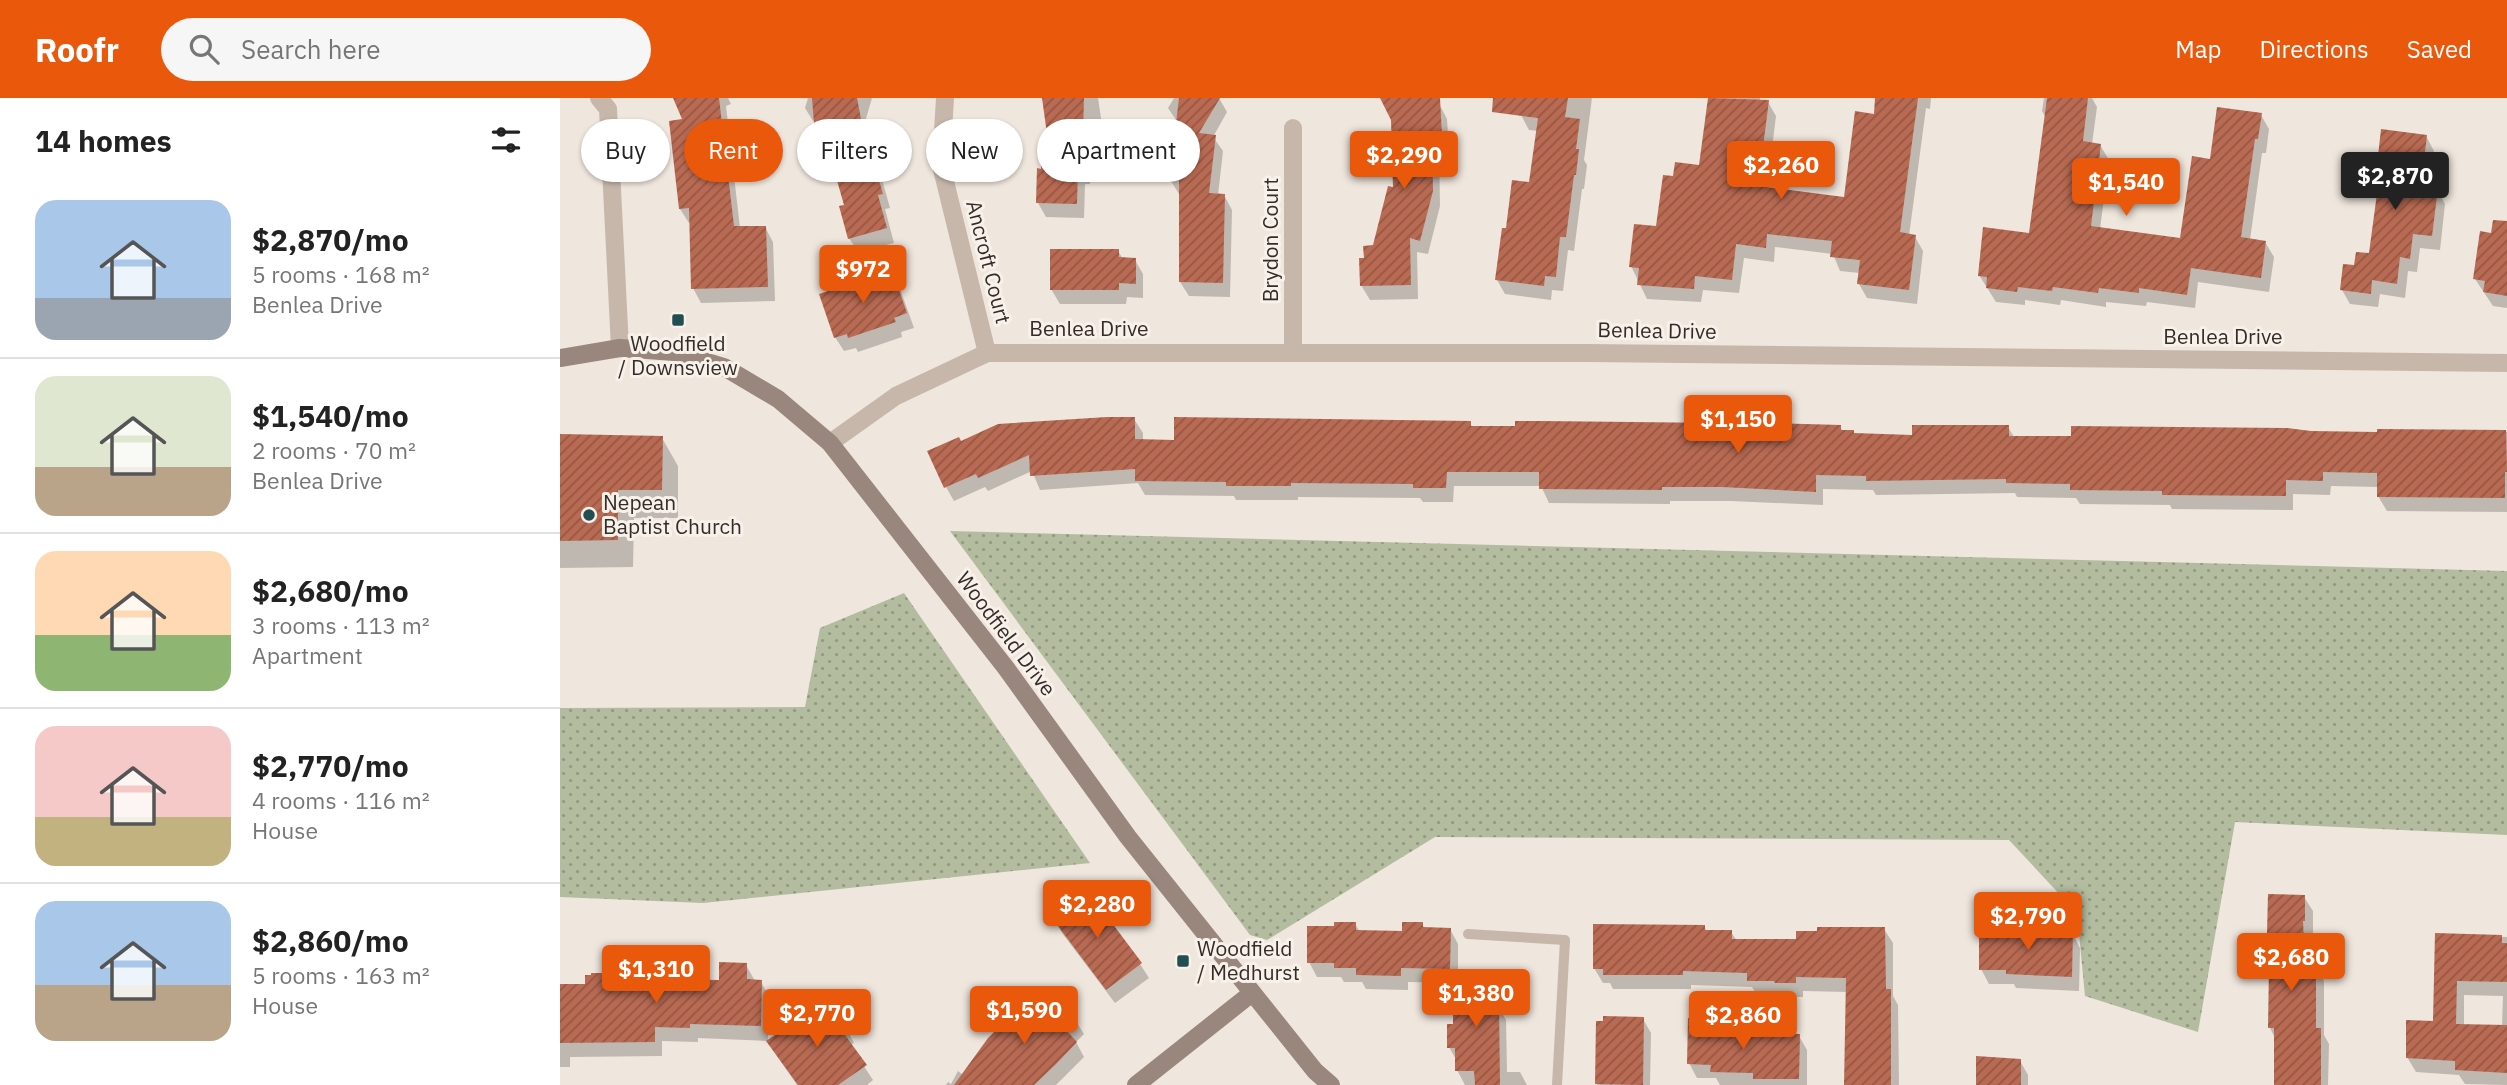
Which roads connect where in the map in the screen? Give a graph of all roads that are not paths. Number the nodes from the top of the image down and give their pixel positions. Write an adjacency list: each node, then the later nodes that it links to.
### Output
1 (598, 98): 4 (street)
2 (945, 98): 6 (street, Ancroft Court)
3 (1293, 128): 5 (street, Brydon Court)
4 (620, 348): 7 (street, Woodfield Drive); 9 (street, Woodfield Drive)
5 (1293, 352): 6 (street, Benlea Drive); 8 (street, Benlea Drive)
6 (987, 353): 9 (street, Benlea Drive)
7 (560, 358)
8 (2507, 363)
9 (830, 443): 11 (street, Woodfield Drive)
10 (1468, 934): 14 (lane)
11 (1252, 993): 12 (street); 13 (street, Woodfield Drive)
12 (1136, 1085)
13 (1331, 1085)
14 (1558, 1085)

